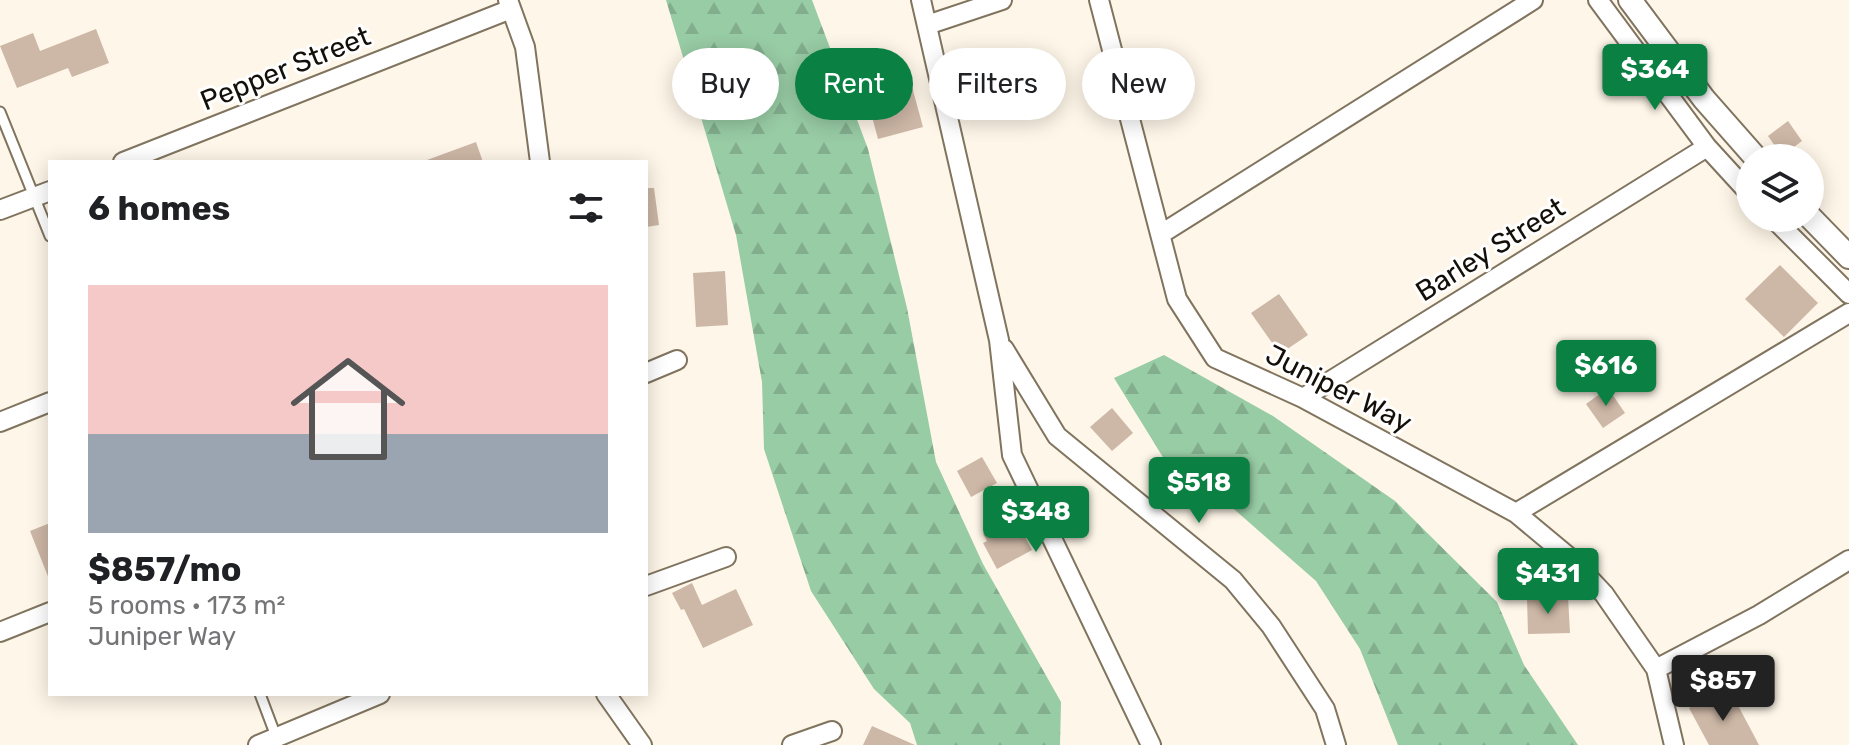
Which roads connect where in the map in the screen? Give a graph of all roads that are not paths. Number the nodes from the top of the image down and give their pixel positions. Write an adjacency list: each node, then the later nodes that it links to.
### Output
1 (921, 0): 8 (street)
2 (1002, 0): 8 (street)
3 (1099, 0): 20 (street, Juniper Way)
4 (1533, 0): 20 (street)
5 (1598, 0): 11 (street)
6 (1630, 0): 10 (street)
7 (510, 4): 12 (street, Pepper Street); 13 (street)
8 (927, 25): 24 (street)
9 (0, 112): 15 (lane)
10 (1744, 144)
11 (1707, 147): 14 (street); 27 (street, Barley Street)
12 (128, 160)
13 (540, 160)
14 (1736, 179)
15 (42, 194): 16 (street); 17 (lane)
16 (0, 210)
17 (48, 226)
18 (1824, 231): 21 (street)
19 (1787, 232): 22 (street)
20 (1161, 234): 27 (street, Juniper Way)
21 (1849, 257)
22 (1849, 294)
23 (1849, 313): 30 (street)
24 (999, 340): 45 (street); 46 (street)
25 (677, 360): 26 (street)
26 (648, 372)
27 (1303, 398): 30 (street, Juniper Way)
28 (48, 403): 29 (street)
29 (0, 422)
30 (1516, 513): 36 (street, Juniper Way)
31 (726, 557): 33 (street)
32 (1849, 560): 36 (street)
33 (648, 585)
34 (48, 613): 35 (street)
35 (0, 632)
36 (1656, 669): 47 (street, Juniper Way)
37 (261, 696): 41 (lane)
38 (376, 696): 41 (street)
39 (607, 696): 43 (street)
40 (832, 731): 44 (street)
41 (278, 741): 42 (street)
42 (258, 745)
43 (642, 745)
44 (792, 745)
45 (1151, 745)
46 (1336, 745)
47 (1674, 745)

